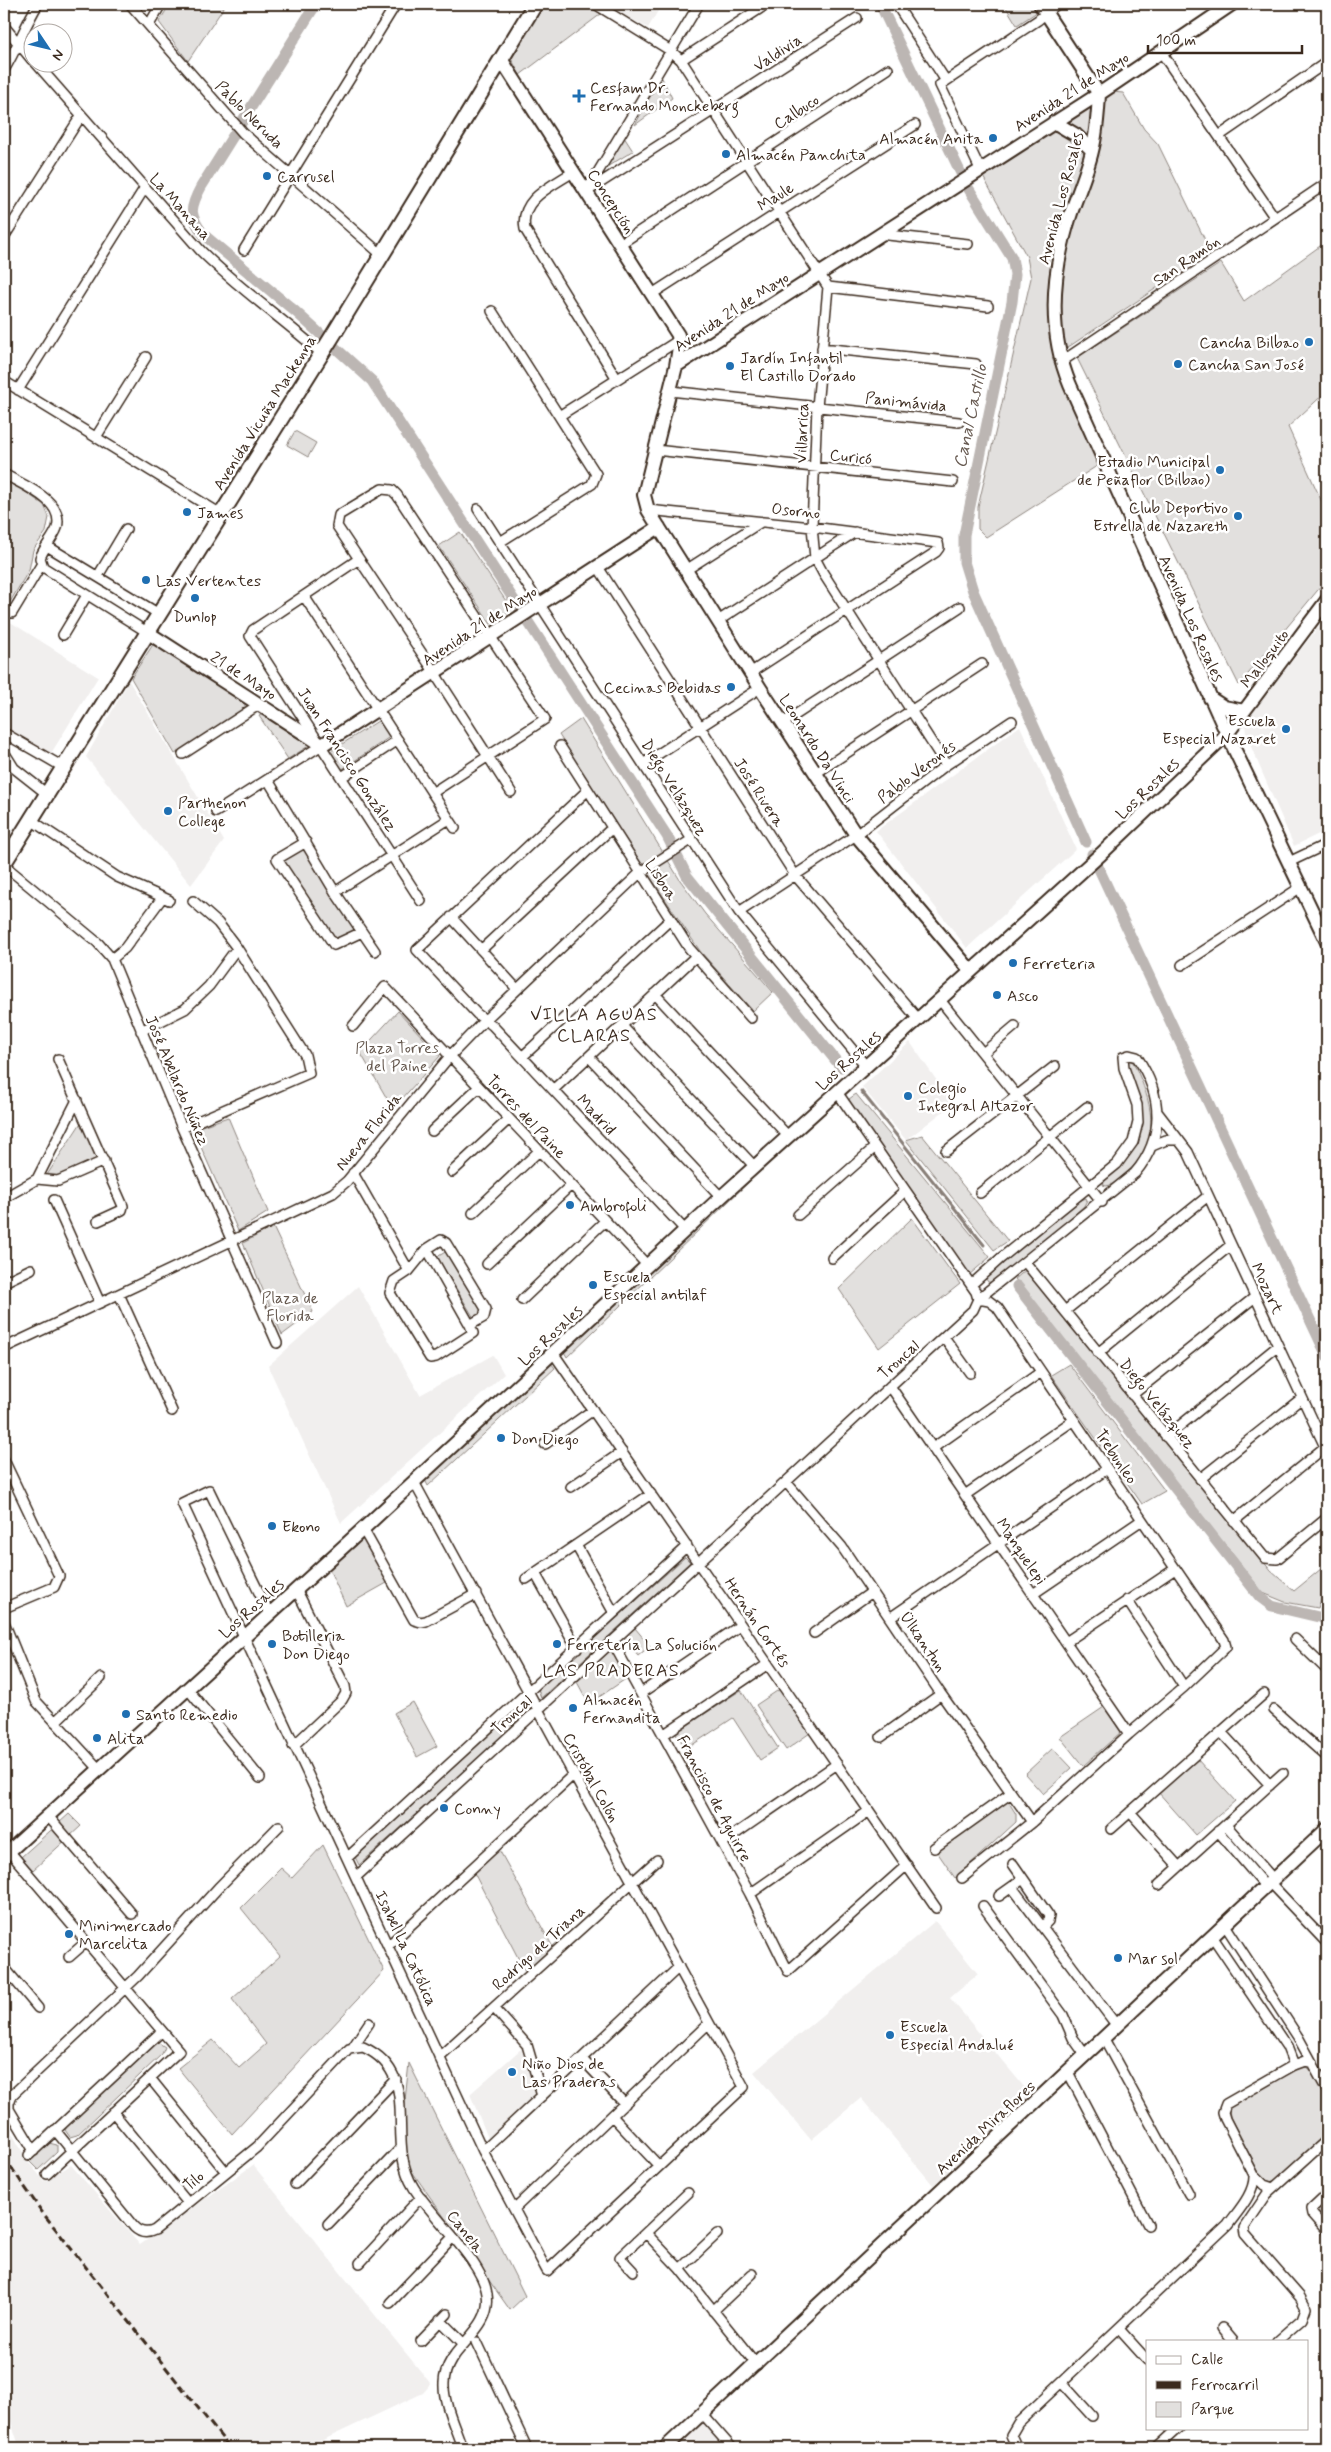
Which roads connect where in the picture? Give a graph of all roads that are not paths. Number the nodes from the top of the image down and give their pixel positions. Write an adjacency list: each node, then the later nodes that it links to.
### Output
1 (38, 4): 16 (street)
2 (130, 4): 14 (street, Pablo Neruda)
3 (161, 4): 14 (street)
4 (396, 4): 37 (street)
5 (535, 4): 20 (main road, Avenida Vicuña Mackenna)
6 (595, 4): 18 (street)
7 (699, 4): 18 (street)
8 (767, 4): 21 (street)
9 (896, 4): 26 (street)
10 (1057, 4): 12 (street)
11 (1232, 4): 19 (street, Avenida 21 de Mayo)
12 (1043, 8): 26 (street); 27 (street)
13 (858, 18): 28 (street, Valdivia)
14 (149, 25): 37 (street, Pablo Neruda)
15 (4, 26): 16 (street)
16 (18, 43): 17 (street); 24 (street)
17 (22, 48)
18 (671, 51): 21 (street); 40 (street)
19 (1161, 52): 27 (street, Avenida 21 de Mayo); 32 (street)
20 (501, 59): 35 (street, Concepción); 48 (main road, Avenida Vicuña Mackenna)
21 (681, 60): 28 (street)
22 (1327, 62): 32 (street)
23 (888, 69): 34 (street, Calbuco)
24 (4, 70)
25 (44, 72): 29 (street, La Manana)
26 (943, 83): 36 (street)
27 (1099, 94): 30 (street, Avenida 21 de Mayo); 33 (street, Avenida Los Rosales)
28 (714, 111): 34 (street); 40 (street, Valdivia)
29 (81, 116): 39 (street, La Manana); 44 (street)
30 (1054, 122): 33 (street); 36 (street, Avenida 21 de Mayo)
31 (915, 125): 41 (street, Maule)
32 (1219, 136): 42 (street)
33 (1092, 150): 58 (street, Avenida Los Rosales)
34 (747, 160): 41 (street); 45 (street, Calbuco)
35 (573, 172): 40 (street, Concepción); 61 (street)
36 (976, 172): 43 (street, Avenida 21 de Mayo)
37 (291, 174): 47 (street); 48 (street, Pablo Neruda)
38 (1327, 183): 42 (street, San Ramón)
39 (144, 189): 56 (street, La Manana); 63 (street)
40 (586, 192): 45 (street, Concepción)
41 (780, 210): 49 (street); 51 (street, Maule)
42 (1275, 218): 58 (street, San Ramón)
43 (879, 234): 46 (street); 49 (street, Avenida 21 de Mayo)
44 (4, 237)
45 (620, 244): 51 (street, Concepción)
46 (968, 244)
47 (244, 250)
48 (382, 255): 56 (main road, Avenida Vicuña Mackenna)
49 (820, 272): 50 (street); 60 (street, Avenida 21 de Mayo)
50 (828, 287): 52 (street); 55 (street, Villarrica)
51 (652, 294): 54 (street, Concepción)
52 (988, 306)
53 (492, 311): 66 (street)
54 (679, 340): 60 (street); 61 (street)
55 (822, 348): 59 (street); 65 (street, Villarrica)
56 (321, 353): 75 (main road, Avenida Vicuña Mackenna)
57 (146, 357): 68 (street)
58 (1061, 362): 106 (street, Avenida Los Rosales)
59 (976, 364)
60 (676, 366): 64 (street, Avenida 21 de Mayo)
61 (617, 379): 66 (street)
62 (4, 381): 63 (street)
63 (18, 390): 68 (street)
64 (670, 391): 65 (street, Panimávida); 69 (street, Avenida 21 de Mayo)
65 (817, 407): 67 (street, Panimávida); 70 (street, Villarrica)
66 (560, 416): 81 (street)
67 (959, 422)
68 (96, 437): 75 (street)
69 (655, 450): 70 (street, Curicó); 74 (street, Avenida 21 de Mayo)
70 (814, 467): 72 (street, Curicó); 78 (street, Villarrica)
71 (4, 474): 82 (street)
72 (953, 482)
73 (478, 509): 81 (street, Diego Velázquez)
74 (648, 510): 76 (street, Osorno); 77 (street, Avenida 21 de Mayo)
75 (221, 514): 96 (main road, Avenida Vicuña Mackenna)
76 (761, 522): 78 (street, Osorno); 87 (street)
77 (659, 527): 86 (street, Avenida 21 de Mayo); 87 (street, Leonardo Da Vinci)
78 (812, 527): 80 (street, Osorno); 83 (street, Villarrica)
79 (126, 529): 88 (street)
80 (855, 532): 83 (street); 94 (street, Osorno)
81 (500, 542): 92 (street, Diego Velázquez)
82 (47, 546): 85 (street); 88 (street)
83 (815, 558): 94 (street, Villarrica); 97 (street)
84 (359, 559): 90 (street); 100 (street); 103 (street)
85 (41, 565): 89 (street); 95 (street)
86 (598, 567): 92 (street, Avenida 21 de Mayo); 113 (street, José Rivera)
87 (686, 570): 97 (street, Leonardo Da Vinci)
88 (98, 576): 96 (street)
89 (87, 595): 98 (street); 99 (street)
90 (304, 596): 108 (street); 117 (street, Juan Francisco González)
91 (1327, 600): 110 (street, Malloquito)
92 (537, 607): 100 (street, Avenida 21 de Mayo); 122 (street, Diego Velázquez)
93 (960, 607): 101 (street)
94 (847, 610): 101 (street, Villarrica); 104 (street)
95 (12, 613)
96 (159, 614): 98 (main road, Avenida Vicuña Mackenna)
97 (718, 621): 104 (street, Leonardo Da Vinci)
98 (147, 632): 107 (street, 21 de Mayo); 124 (main road, Avenida Vicuña Mackenna)
99 (63, 635)
100 (492, 636): 103 (street, Avenida 21 de Mayo); 121 (street)
101 (879, 660): 109 (street, Villarrica); 112 (street)
102 (982, 664): 109 (street)
103 (435, 673): 108 (street, Avenida 21 de Mayo); 121 (street)
104 (750, 673): 105 (street, Leonardo Da Vinci)
105 (760, 688): 112 (street, Leonardo Da Vinci); 113 (street)
106 (1210, 698): 110 (street); 115 (street, Avenida Los Rosales)
107 (260, 704): 117 (street, 21 de Mayo); 120 (street)
108 (378, 709): 116 (street); 117 (street, Avenida 21 de Mayo)
109 (911, 711): 123 (street, Villarrica); 125 (street)
110 (1244, 711): 115 (street, Malloquito)
111 (1012, 722): 123 (street, Pablo Veronés)
112 (783, 723): 125 (street, Leonardo Da Vinci)
113 (700, 726): 122 (street); 145 (street, José Rivera)
114 (4, 733): 124 (street)
115 (1227, 734): 143 (street, Avenida Los Rosales); 162 (street, Los Rosales)
116 (398, 740): 126 (street); 130 (street)
117 (322, 745): 126 (street, Juan Francisco González); 127 (street)
118 (560, 746): 128 (street, Lisboa)
119 (4, 752): 131 (street)
120 (183, 754)
121 (488, 756): 129 (street); 130 (street)
122 (642, 764): 139 (street, Diego Velázquez)
123 (946, 765): 137 (street, Pablo Veronés)
124 (63, 767): 131 (main road, Avenida Vicuña Mackenna)
125 (816, 774): 137 (street, Leonardo Da Vinci)
126 (342, 776): 141 (street, Juan Francisco González)
127 (268, 780): 132 (street); 138 (street)
128 (588, 790): 136 (street, Lisboa); 151 (street)
129 (511, 792)
130 (432, 793): 133 (street)
131 (46, 794): 134 (main road, Avenida Vicuña Mackenna)
132 (216, 812)
133 (449, 819): 135 (street); 141 (street)
134 (31, 820): 142 (main road, Avenida Vicuña Mackenna); 160 (street)
135 (455, 828)
136 (612, 828): 144 (street, Lisboa); 157 (street)
137 (856, 834): 145 (street, Pablo Veronés); 162 (street, Leonardo Da Vinci)
138 (306, 842): 147 (street); 154 (street)
139 (687, 842): 144 (street, Nueva Florida); 150 (street, Diego Velázquez)
140 (1327, 844): 143 (street)
141 (392, 855): 147 (street); 149 (street, Juan Francisco González)
142 (5, 860): 160 (street, José Abelardo Núñez)
143 (1289, 862): 146 (street, Avenida Los Rosales)
144 (641, 872): 152 (street, Lisboa); 163 (street, Nueva Florida)
145 (795, 875): 150 (street, Pablo Veronés); 168 (street, José Rivera)
146 (1301, 888): 153 (street, Avenida Los Rosales); 161 (street)
147 (335, 892): 154 (street)
148 (193, 901): 156 (street)
149 (421, 901)
150 (739, 912): 178 (street, Diego Velázquez)
151 (451, 918): 157 (street); 167 (street, Madrid)
152 (671, 919): 159 (street, Lisboa); 175 (street)
153 (1323, 925): 155 (street, Avenida Los Rosales)
154 (362, 932): 158 (street)
155 (1327, 942)
156 (237, 948): 172 (street); 188 (street)
157 (482, 950): 163 (street)
158 (375, 951)
159 (695, 957): 164 (street); 166 (street, Lisboa)
160 (112, 960): 172 (street, José Abelardo Núñez)
161 (1182, 965)
162 (971, 971): 165 (street, Los Rosales)
163 (517, 989): 167 (street, Nueva Florida)
164 (655, 994): 170 (street); 190 (street)
165 (940, 1000): 168 (street, Los Rosales); 173 (street)
166 (751, 1018)
167 (485, 1020): 174 (street, Nueva Florida); 175 (street, Madrid)
168 (918, 1020): 178 (street, Los Rosales)
169 (353, 1026): 174 (street, Torres del Paine)
170 (622, 1026): 176 (street); 198 (street)
171 (1015, 1026): 173 (street)
172 (141, 1031): 188 (street, José Abelardo Núñez)
173 (983, 1053): 183 (street)
174 (450, 1056): 180 (street, Torres del Paine); 200 (street, Nueva Florida)
175 (522, 1057): 181 (street, Madrid)
176 (588, 1057): 181 (street); 207 (street)
177 (58, 1059): 184 (street)
178 (866, 1066): 182 (street, Los Rosales)
179 (1055, 1066): 183 (street)
180 (479, 1087): 187 (street, Torres del Paine); 189 (street)
181 (553, 1090): 215 (street, Madrid)
182 (837, 1092): 190 (street, Los Rosales); 194 (street)
183 (1017, 1095): 191 (street); 196 (street)
184 (77, 1100): 197 (street); 201 (street)
185 (1087, 1107): 191 (street)
186 (1158, 1113): 192 (street, Mozart); 193 (street, Troncal); 203 (street, Troncal)
187 (509, 1119): 195 (street, Torres del Paine); 199 (street)
188 (182, 1128): 216 (street, José Abelardo Núñez)
189 (432, 1131)
190 (788, 1136): 198 (street, Los Rosales)
191 (1050, 1137): 203 (street); 205 (street)
192 (1179, 1140): 193 (street); 206 (street, Mozart)
193 (1152, 1146): 210 (street, Troncal)
194 (874, 1148): 204 (street); 212 (street)
195 (539, 1150): 202 (street, Torres del Paine); 211 (street)
196 (946, 1151)
197 (104, 1161): 201 (street); 213 (street)
198 (755, 1167): 207 (street, Los Rosales)
199 (452, 1172)
200 (353, 1173): 216 (street, Nueva Florida); 224 (street)
201 (37, 1179): 208 (street)
202 (571, 1185): 214 (street, Torres del Paine); 221 (street)
203 (1090, 1187): 210 (street); 226 (street, Troncal)
204 (904, 1192): 219 (street); 226 (street)
205 (980, 1193)
206 (1208, 1196): 217 (street, Mozart); 232 (street)
207 (721, 1197): 215 (street, Los Rosales)
208 (4, 1198)
209 (54, 1200): 231 (street)
210 (1102, 1202): 220 (street, Troncal)
211 (473, 1213)
212 (798, 1215)
213 (98, 1221)
214 (605, 1221): 222 (street, Torres del Paine); 230 (street)
215 (686, 1231): 222 (street, Los Rosales)
216 (232, 1241): 227 (street, Nueva Florida); 235 (street, José Abelardo Núñez)
217 (1231, 1245): 228 (street, Mozart); 238 (street)
218 (427, 1249): 224 (street); 233 (street); 233 (street)
219 (832, 1258)
220 (1026, 1262): 229 (street, Troncal); 232 (street, Diego Velázquez)
221 (487, 1264)
222 (648, 1266): 239 (street, Los Rosales)
223 (31, 1269): 225 (street)
224 (408, 1271): 233 (street)
225 (4, 1282)
226 (971, 1286): 229 (street)
227 (119, 1294): 231 (street, Nueva Florida); 246 (street)
228 (1255, 1297): 236 (street, Mozart); 243 (street)
229 (978, 1299): 234 (street, Troncal); 240 (street, Trebunleo)
230 (522, 1300)
231 (100, 1303): 237 (street, Nueva Florida)
232 (1065, 1311): 238 (street, Diego Velázquez)
233 (470, 1325)
234 (944, 1336): 241 (street); 242 (street, Troncal)
235 (277, 1343)
236 (1278, 1346): 244 (street, Mozart); 248 (street)
237 (4, 1348)
238 (1098, 1353): 243 (street, Diego Velázquez)
239 (554, 1354): 245 (street, Hernán Cortés); 256 (street, Los Rosales)
240 (1041, 1372): 247 (street, Trebunleo); 250 (street)
241 (970, 1373)
242 (890, 1386): 250 (street, Manquelepi); 257 (street, Troncal)
243 (1132, 1395): 248 (street, Diego Velázquez)
244 (1302, 1398): 251 (street, Mozart); 255 (street)
245 (593, 1410): 249 (street); 252 (street, Hernán Cortés)
246 (172, 1411)
247 (1074, 1420): 254 (street, Trebunleo); 260 (street)
248 (1166, 1437): 255 (street, Diego Velázquez)
249 (545, 1444)
250 (932, 1448): 260 (street, Manquelepi)
251 (1326, 1449): 263 (street)
252 (622, 1452): 258 (street); 259 (street, Hernán Cortés)
253 (4, 1460): 277 (street)
254 (1108, 1469): 262 (street, Trebunleo); 265 (street)
255 (1200, 1479): 263 (street, Diego Velázquez)
256 (414, 1482): 264 (street, Los Rosales); 274 (street, Cristóbal Colón)
257 (786, 1482): 268 (street, Troncal); 273 (street, Ülkantun)
258 (571, 1487)
259 (651, 1494): 266 (street); 267 (street, Hernán Cortés)
260 (965, 1495): 265 (street, Manquelepi)
261 (1327, 1518): 263 (street, Diego Velázquez)
262 (1142, 1520): 269 (street, Trebunleo); 275 (street)
263 (1234, 1521)
264 (363, 1529): 272 (street, Los Rosales); 274 (street)
265 (999, 1544): 275 (street, Manquelepi); 280 (street)
266 (576, 1545): 270 (street); 279 (street)
267 (687, 1546): 268 (street, Hernán Cortés); 279 (street, Troncal)
268 (699, 1562): 282 (street, Hernán Cortés); 286 (street, Troncal)
269 (1175, 1569): 276 (street); 292 (street, Trebunleo)
270 (535, 1573): 271 (street); 288 (street)
271 (526, 1579)
272 (296, 1589): 278 (street, Los Rosales); 305 (street)
273 (872, 1592): 280 (street, Ülkantun); 283 (street)
274 (476, 1594): 294 (street, Cristóbal Colón)
275 (1033, 1594): 287 (street, Manquelepi)
276 (1127, 1600): 287 (street); 292 (street)
277 (4, 1608)
278 (269, 1613): 284 (street, Los Rosales); 284 (street, Isabel La Católica)
279 (614, 1613): 288 (street, Troncal)
280 (890, 1618): 296 (street, Ülkantun)
281 (4, 1622): 300 (street)
282 (741, 1624): 289 (street, Hernán Cortés); 295 (street)
283 (814, 1633)
284 (244, 1636): 293 (street, Los Rosales); 305 (street, Isabel La Católica)
285 (1295, 1639): 290 (street)
286 (612, 1641): 295 (street, Francisco de Aguirre); 298 (street, Troncal)
287 (1066, 1642): 302 (street, Manquelepi)
288 (576, 1648): 294 (street, Troncal)
289 (768, 1664): 303 (street); 307 (street, Hernán Cortés)
290 (1327, 1670)
291 (101, 1678): 300 (street)
292 (1184, 1687): 302 (street)
293 (187, 1688): 308 (street, Los Rosales); 311 (street)
294 (529, 1692): 298 (street, Cristóbal Colón); 326 (street, Troncal)
295 (641, 1693): 303 (street, Francisco de Aguirre)
296 (941, 1694): 304 (street); 313 (street, Ülkantun)
297 (1264, 1694): 301 (street)
298 (538, 1709): 310 (street, Cristóbal Colón); 331 (street, Troncal)
299 (1274, 1710): 306 (street)
300 (55, 1722): 308 (street)
301 (1221, 1732): 312 (street); 315 (street)
302 (1129, 1734): 317 (street)
303 (664, 1735): 323 (street, Francisco de Aguirre)
304 (881, 1737)
305 (294, 1746): 326 (street, Isabel La Católica)
306 (1327, 1756)
307 (837, 1764): 314 (street, Hernán Cortés); 323 (street)
308 (99, 1769): 316 (street, Los Rosales)
309 (1283, 1773): 312 (street)
310 (574, 1774): 334 (street, Cristóbal Colón); 348 (street)
311 (260, 1778)
312 (1270, 1784): 318 (street)
313 (1011, 1793): 317 (street, Ülkantun); 324 (street)
314 (869, 1811): 329 (street, Hernán Cortés); 338 (street)
315 (1130, 1812): 320 (street); 330 (street)
316 (48, 1816): 325 (street, Los Rosales); 342 (street)
317 (1032, 1822): 332 (street)
318 (1226, 1825): 322 (street); 335 (street)
319 (279, 1826): 352 (street)
320 (1111, 1829)
321 (1327, 1830): 335 (street, Avenida Miraflores)
322 (1218, 1832): 330 (street); 335 (street)
323 (722, 1844): 338 (street, Francisco de Aguirre)
324 (934, 1848)
325 (6, 1854): 346 (street)
326 (348, 1857): 331 (street, Isabel La Católica)
327 (657, 1860): 334 (street, Rodrigo de Triana)
328 (1013, 1864): 333 (street)
329 (907, 1865): 338 (street, Francisco de Aguirre); 341 (street, Hernán Cortés)
330 (1179, 1867): 336 (street)
331 (357, 1876): 348 (street, Isabel La Católica)
332 (962, 1878)
333 (1023, 1878): 337 (street); 344 (street)
334 (632, 1882): 351 (street, Cristóbal Colón); 354 (street, Rodrigo de Triana)
335 (1270, 1884): 343 (street, Avenida Miraflores); 347 (street)
336 (1158, 1885)
337 (1012, 1887): 339 (street); 344 (street)
338 (750, 1894)
339 (999, 1896)
340 (983, 1906): 361 (street)
341 (936, 1908)
342 (132, 1914)
343 (1225, 1925): 345 (street, Avenida Miraflores); 364 (street)
344 (1042, 1927): 357 (street)
345 (1212, 1936): 357 (street, Avenida Miraflores); 365 (street)
346 (85, 1943): 349 (street); 352 (street)
347 (1327, 1943)
348 (389, 1945): 362 (street, Isabel La Católica)
349 (69, 1957)
350 (4, 1967): 353 (street)
351 (679, 1967): 355 (street, Cristóbal Colón); 363 (street)
352 (125, 1989): 358 (street); 374 (street)
353 (38, 2008)
354 (494, 2008): 362 (street, Rodrigo de Triana); 370 (street)
355 (709, 2022): 371 (street); 379 (street, Cristóbal Colón)
356 (369, 2023): 360 (street, Tilo)
357 (1117, 2026): 359 (street, Avenida Miraflores)
358 (161, 2032): 367 (street); 374 (street)
359 (1104, 2039): 361 (street, Avenida Miraflores); 386 (street)
360 (353, 2047): 368 (street, Canela); 380 (street, Tilo)
361 (1086, 2056): 366 (street, Avenida Miraflores)
362 (439, 2057): 378 (street, Isabel La Católica)
363 (582, 2059): 370 (street); 371 (street)
364 (1313, 2063): 365 (street); 369 (street)
365 (1294, 2065): 382 (street)
366 (1068, 2072): 392 (street); 413 (street, Avenida Miraflores)
367 (150, 2078): 372 (street); 380 (street)
368 (396, 2079): 376 (street, Canela); 383 (street)
369 (1327, 2090)
370 (542, 2096): 378 (street)
371 (625, 2104): 373 (street)
372 (113, 2112): 377 (street); 389 (street)
373 (612, 2116): 379 (street); 390 (street)
374 (56, 2130): 377 (street, Tilo)
375 (1327, 2140): 384 (street)
376 (400, 2149): 388 (street, Canela); 391 (street)
377 (72, 2150): 381 (street); 389 (street, Tilo)
378 (482, 2151): 390 (street, Isabel La Católica)
379 (659, 2166): 390 (street, Isabel La Católica)
380 (226, 2172): 389 (street, Tilo)
381 (47, 2174)
382 (1254, 2175): 384 (street); 393 (street)
383 (295, 2184)
384 (1273, 2188): 394 (street)
385 (688, 2193): 396 (street)
386 (1190, 2194)
387 (1327, 2194): 395 (street)
388 (420, 2197): 398 (street, Canela); 399 (street)
389 (188, 2203)
390 (514, 2209)
391 (328, 2224)
392 (1148, 2226)
393 (1228, 2226): 394 (street); 405 (street)
394 (1244, 2228): 408 (street)
395 (1327, 2231)
396 (646, 2233): 400 (street); 401 (street)
397 (717, 2234): 400 (street)
398 (452, 2238): 403 (street); 411 (street, Canela)
399 (360, 2263)
400 (680, 2269): 404 (street)
401 (632, 2271)
402 (752, 2274): 404 (street)
403 (390, 2304)
404 (713, 2311): 413 (street)
405 (1119, 2328): 412 (street); 414 (street)
406 (1222, 2328): 407 (street)
407 (1232, 2340)
408 (1278, 2340)
409 (421, 2341): 411 (street)
410 (477, 2342): 419 (street)
411 (464, 2344): 418 (street, Canela)
412 (1146, 2359)
413 (756, 2365): 415 (street, Avenida Miraflores)
414 (1062, 2383): 416 (street); 422 (street)
415 (702, 2414): 420 (street, Avenida Miraflores); 421 (street)
416 (1092, 2416)
417 (1176, 2430): 423 (street)
418 (462, 2448)
419 (527, 2448)
420 (665, 2448)
421 (732, 2448)
422 (1017, 2448)
423 (1156, 2448)

